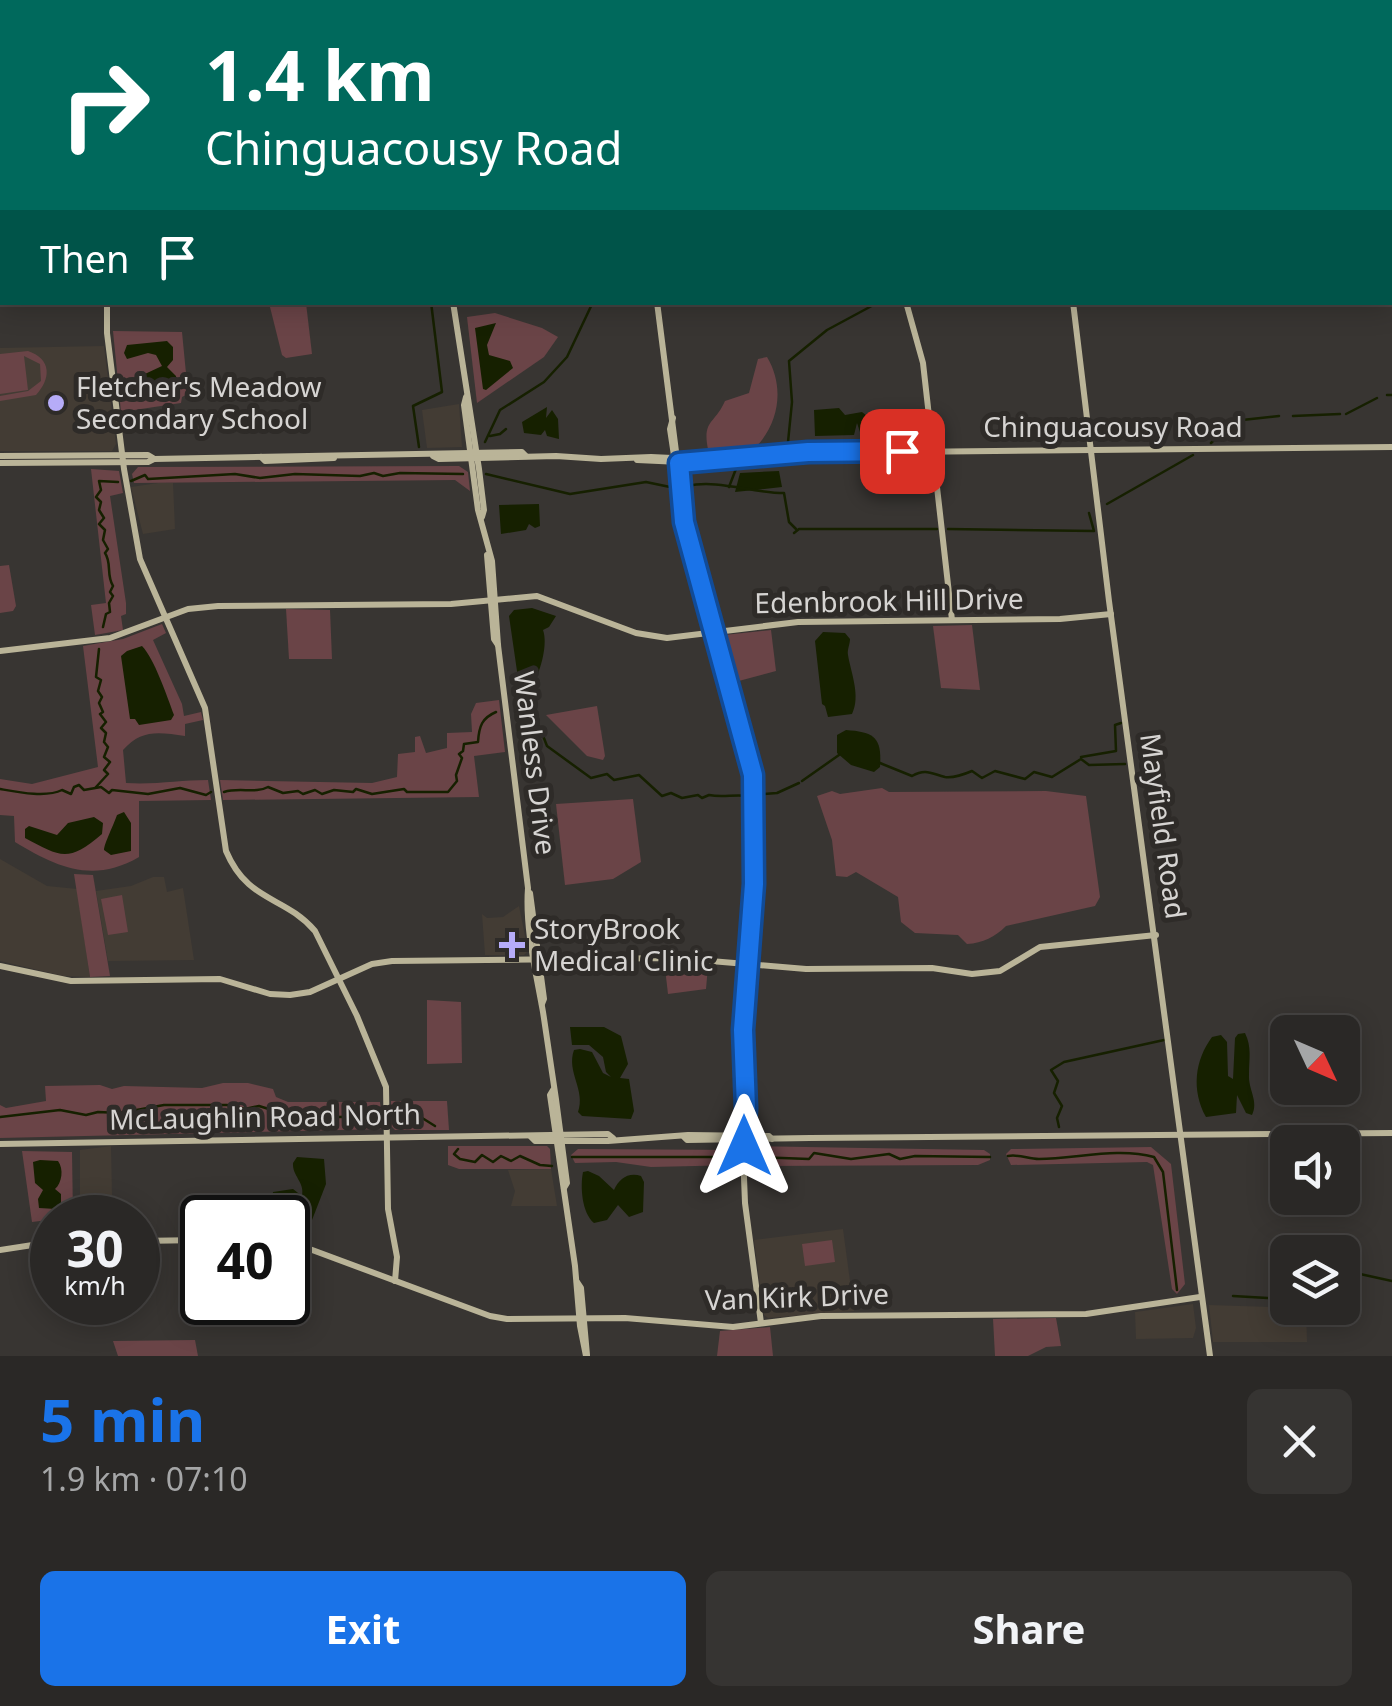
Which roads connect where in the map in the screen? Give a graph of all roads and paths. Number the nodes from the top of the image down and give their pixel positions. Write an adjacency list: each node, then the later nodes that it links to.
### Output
1 (107, 305): 11 (street)
2 (453, 305): 9 (street, Wanless Drive)
3 (657, 305): 12 (street)
4 (907, 305): 8 (street)
5 (1073, 305): 7 (street, Mayfield Road)
6 (1392, 448): 7 (street, Chinguacousy Road)
7 (1091, 449): 8 (street, Chinguacousy Road); 14 (street, Mayfield Road)
8 (933, 451): 12 (street, Chinguacousy Road); 16 (street)
9 (474, 456): 11 (street, Chinguacousy Road); 12 (street, Chinguacousy Road); 13 (street, Wanless Drive)
10 (0, 459): 11 (street, Chinguacousy Road)
11 (124, 459): 15 (street)
12 (676, 460): 17 (street)
13 (493, 599): 15 (street, Edenbrook Hill Drive); 17 (street, Edenbrook Hill Drive); 20 (street, Wanless Drive)
14 (1111, 614): 16 (street, Edenbrook Hill Drive); 19 (street, Mayfield Road)
15 (164, 619): 18 (street, Edenbrook Hill Drive); 23 (street)
16 (952, 620): 17 (street, Edenbrook Hill Drive)
17 (714, 631): 21 (street)
18 (0, 652)
19 (1156, 935): 21 (street); 25 (street, Mayfield Road)
20 (536, 960): 21 (street); 23 (street); 26 (street, Wanless Drive)
21 (748, 964): 27 (street)
22 (0, 966): 23 (street)
23 (340, 978): 28 (street)
24 (1392, 1133): 25 (street, McLaughlin Road North)
25 (1181, 1136): 27 (street, McLaughlin Road North); 34 (street, Mayfield Road)
26 (558, 1137): 27 (street, McLaughlin Road North); 28 (street, McLaughlin Road North); 35 (street, Wanless Drive)
27 (744, 1138): 36 (street)
28 (387, 1140): 29 (street, McLaughlin Road North); 33 (street)
29 (0, 1144)
30 (30, 1245): 32 (street)
31 (310, 1249): 33 (street, Van Kirk Drive)
32 (0, 1250)
33 (395, 1281): 35 (street, Van Kirk Drive)
34 (1201, 1297): 36 (street, Van Kirk Drive); 38 (street, Mayfield Road)
35 (582, 1319): 36 (street, Van Kirk Drive); 37 (street, Wanless Drive)
36 (762, 1324)
37 (586, 1356)
38 (1210, 1356)

